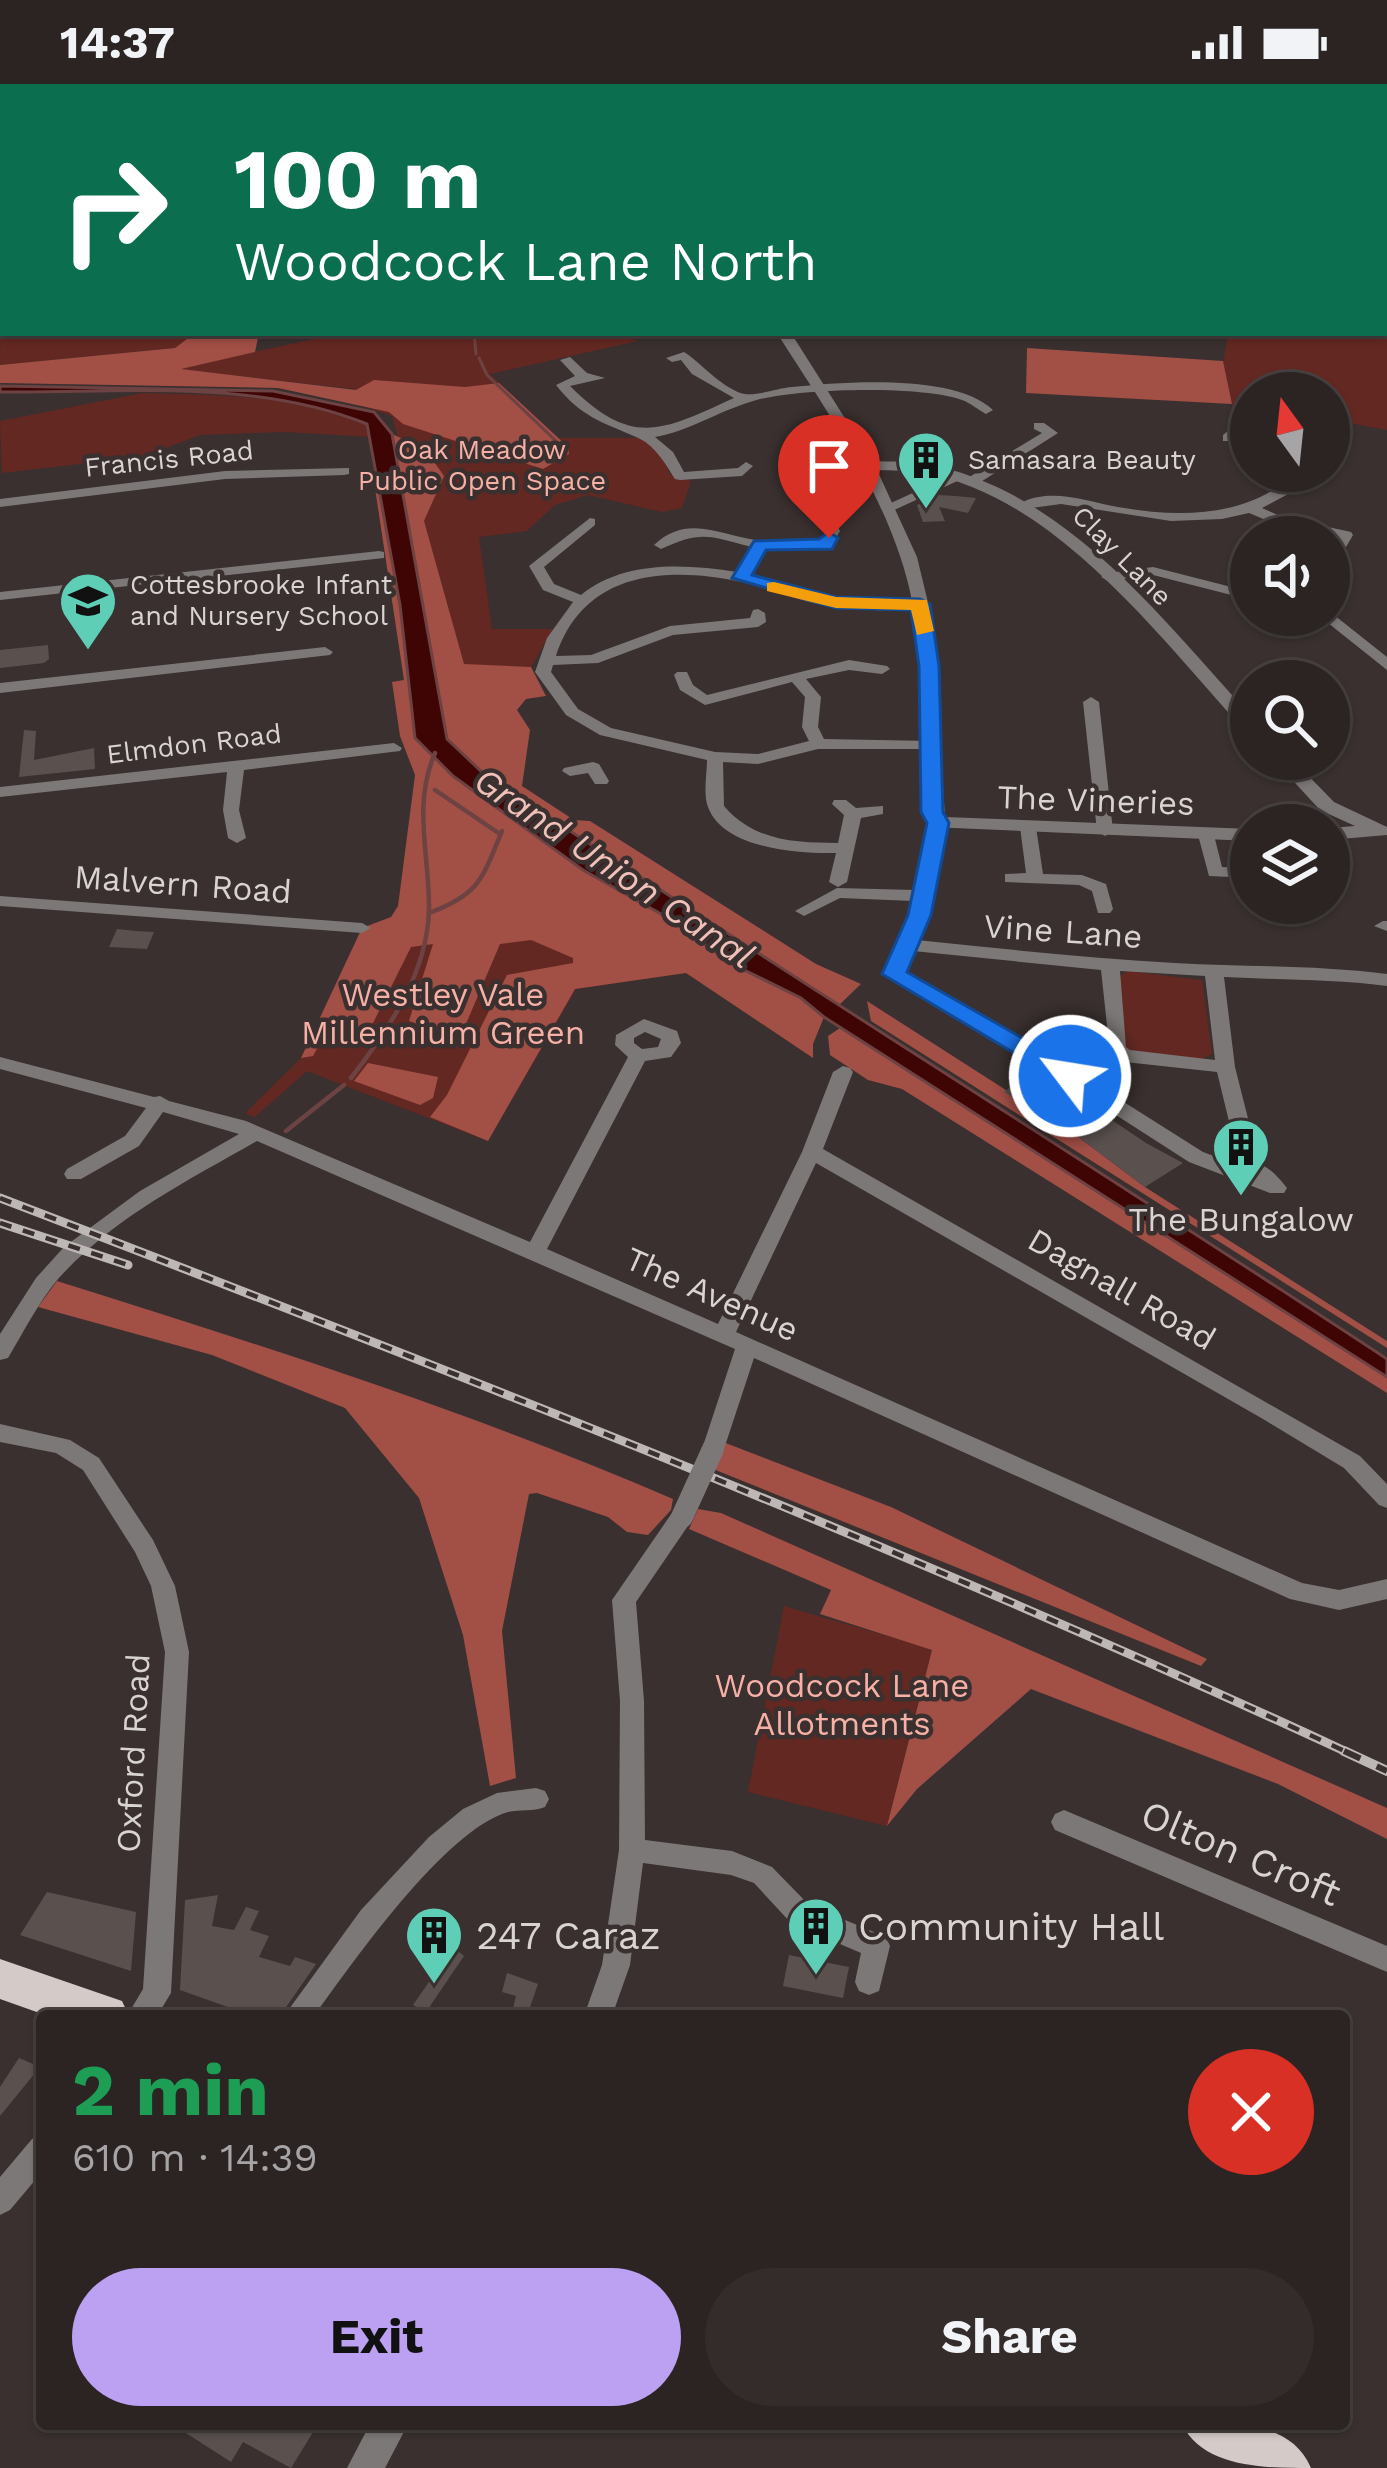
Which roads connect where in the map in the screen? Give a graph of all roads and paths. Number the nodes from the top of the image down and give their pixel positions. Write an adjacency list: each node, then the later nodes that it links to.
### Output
1 (786, 336): 4 (street)
2 (684, 355): 5 (street)
3 (566, 360): 8 (street)
4 (818, 390): 5 (street); 6 (street); 11 (street)
5 (744, 399): 8 (street)
6 (982, 402)
7 (1040, 426): 14 (street)
8 (643, 434): 13 (street)
9 (1230, 436): 10 (street)
10 (1228, 439)
11 (864, 465): 14 (street, Clay Lane); 18 (street)
12 (344, 471): 16 (street, Francis Road)
13 (747, 473)
14 (964, 480): 17 (street, Clay Lane); 18 (street)
15 (1283, 492): 19 (street)
16 (0, 503)
17 (1024, 505): 19 (street); 28 (street, Clay Lane)
18 (887, 508): 33 (street)
19 (1250, 508): 20 (street)
20 (1269, 516)
21 (827, 519): 25 (street)
22 (590, 522): 32 (street)
23 (661, 538): 24 (street)
24 (760, 544): 25 (street); 29 (street)
25 (825, 545): 26 (street)
26 (842, 550)
27 (379, 555): 31 (street)
28 (1108, 577): 30 (street); 44 (street, Clay Lane)
29 (741, 578): 32 (street); 33 (street)
30 (1230, 591)
31 (0, 596)
32 (578, 599): 37 (street)
33 (920, 604): 47 (street)
34 (761, 624): 37 (street)
35 (1350, 635): 38 (street)
36 (325, 652): 42 (street)
37 (546, 661): 45 (street)
38 (1387, 665)
39 (882, 669): 41 (street)
40 (682, 675): 41 (street)
41 (796, 676): 46 (street)
42 (0, 688)
43 (1091, 702): 59 (street)
44 (1230, 705)
45 (606, 732): 49 (street); 51 (street)
46 (818, 744): 47 (street); 49 (street)
47 (931, 746): 57 (street)
48 (394, 748): 50 (street, Elmdon Road)
49 (715, 757): 65 (street)
50 (236, 766): 53 (street, Elmdon Road); 64 (street)
51 (570, 772)
52 (1298, 780): 54 (street)
53 (0, 792)
54 (1317, 804)
55 (877, 809): 65 (street)
56 (1350, 822): 60 (street)
57 (938, 823): 58 (street, The Vineries); 70 (street)
58 (1028, 827): 59 (street, The Vineries); 68 (street)
59 (1105, 831): 62 (street, The Vineries)
60 (1383, 831): 61 (street)
61 (1350, 833)
62 (1206, 835): 63 (street, The Vineries); 66 (street)
63 (1230, 836)
64 (237, 838)
65 (842, 848): 69 (street)
66 (1230, 877)
67 (1011, 878): 68 (street)
68 (1035, 878): 72 (street)
69 (838, 882)
70 (923, 896): 73 (street); 75 (street)
71 (0, 901): 74 (street, Malvern Road)
72 (1104, 909)
73 (804, 911)
74 (362, 928)
75 (908, 945): 76 (street, Vine Lane); 87 (street)
76 (1110, 965): 77 (street, Vine Lane); 81 (street)
77 (1214, 971): 78 (street, Vine Lane); 81 (street)
78 (1387, 980)
79 (638, 1055): 89 (street)
80 (0, 1063): 83 (street, The Avenue)
81 (1225, 1066): 85 (street)
82 (843, 1072): 86 (street)
83 (160, 1102): 84 (street, The Avenue); 88 (street)
84 (256, 1133): 89 (street, The Avenue); 91 (street)
85 (1245, 1146)
86 (812, 1152): 90 (street); 93 (street, Dagnall Road)
87 (1215, 1165)
88 (74, 1174)
89 (535, 1253): 90 (street, The Avenue)
90 (735, 1340): 94 (street, The Avenue); 97 (street, bridge)
91 (0, 1352)
92 (0, 1433): 102 (street, Oxford Road)
93 (1387, 1499)
94 (1387, 1589)
95 (536, 1799): 103 (street)
96 (1064, 1822): 98 (street, Olton Croft)
97 (632, 1850): 100 (street); 104 (street)
98 (1387, 1959)
99 (0, 1979): 101 (highway)
100 (869, 1982)
101 (90, 2010)
102 (145, 2010)
103 (303, 2010)
104 (600, 2010)
105 (36, 2156): 106 (street)
106 (0, 2200)
107 (386, 2430): 109 (street)
108 (1218, 2430): 110 (highway)
109 (364, 2468)
110 (1286, 2468)

